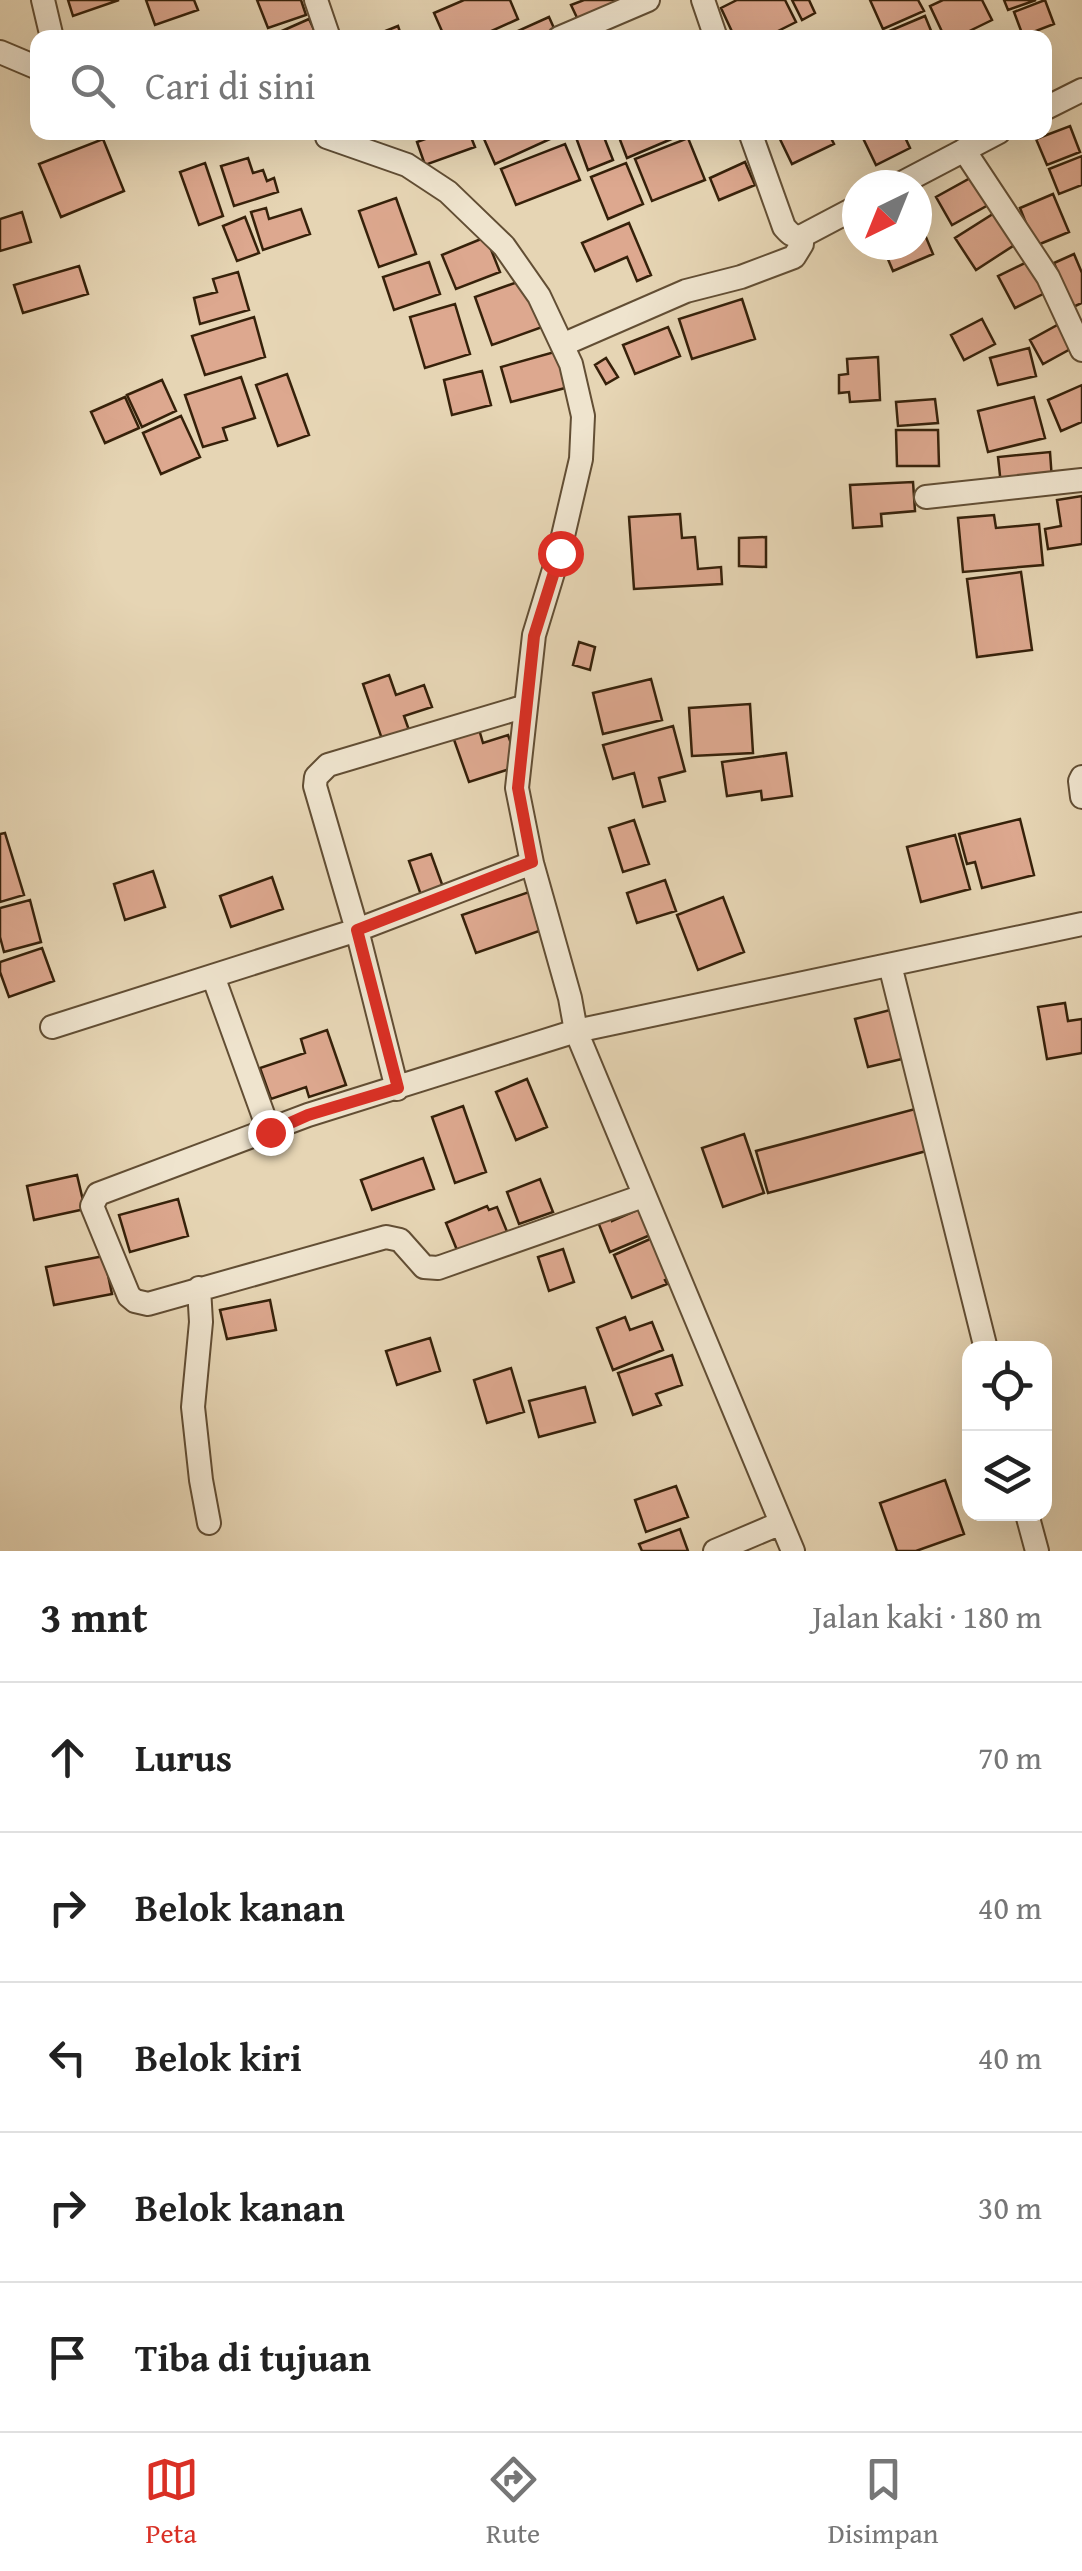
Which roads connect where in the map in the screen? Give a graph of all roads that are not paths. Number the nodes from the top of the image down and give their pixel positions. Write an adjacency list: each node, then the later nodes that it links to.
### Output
1 (43, 0): 5 (street)
2 (316, 0): 6 (street)
3 (648, 0): 7 (street)
4 (703, 0): 8 (street)
5 (50, 30)
6 (326, 30)
7 (578, 30)
8 (713, 30)
9 (0, 52): 10 (street)
10 (30, 65)
11 (1082, 90): 12 (street)
12 (1052, 104)
13 (340, 140): 20 (street)
14 (753, 140): 19 (street)
15 (983, 140): 16 (street)
16 (964, 150): 17 (street); 21 (street)
17 (926, 170)
18 (842, 215): 19 (street)
19 (802, 236): 20 (street)
20 (562, 345): 24 (street)
21 (1082, 350)
22 (1082, 480): 23 (street)
23 (926, 498)
24 (526, 706): 27 (street); 29 (street)
25 (1082, 777): 26 (street)
26 (1082, 797)
27 (532, 862): 29 (street); 33 (street)
28 (1082, 924): 30 (street)
29 (357, 930): 31 (street); 34 (street)
30 (890, 965): 33 (street); 38 (street)
31 (213, 976): 32 (street); 35 (street)
32 (52, 1028)
33 (584, 1030): 34 (street); 36 (street)
34 (398, 1088): 35 (street)
35 (270, 1132): 37 (street)
36 (643, 1196): 37 (street); 41 (street)
37 (200, 1288): 40 (street)
38 (984, 1341)
39 (1029, 1521): 44 (street)
40 (209, 1523)
41 (782, 1524): 42 (street); 43 (street)
42 (714, 1551)
43 (793, 1551)
44 (1037, 1551)

